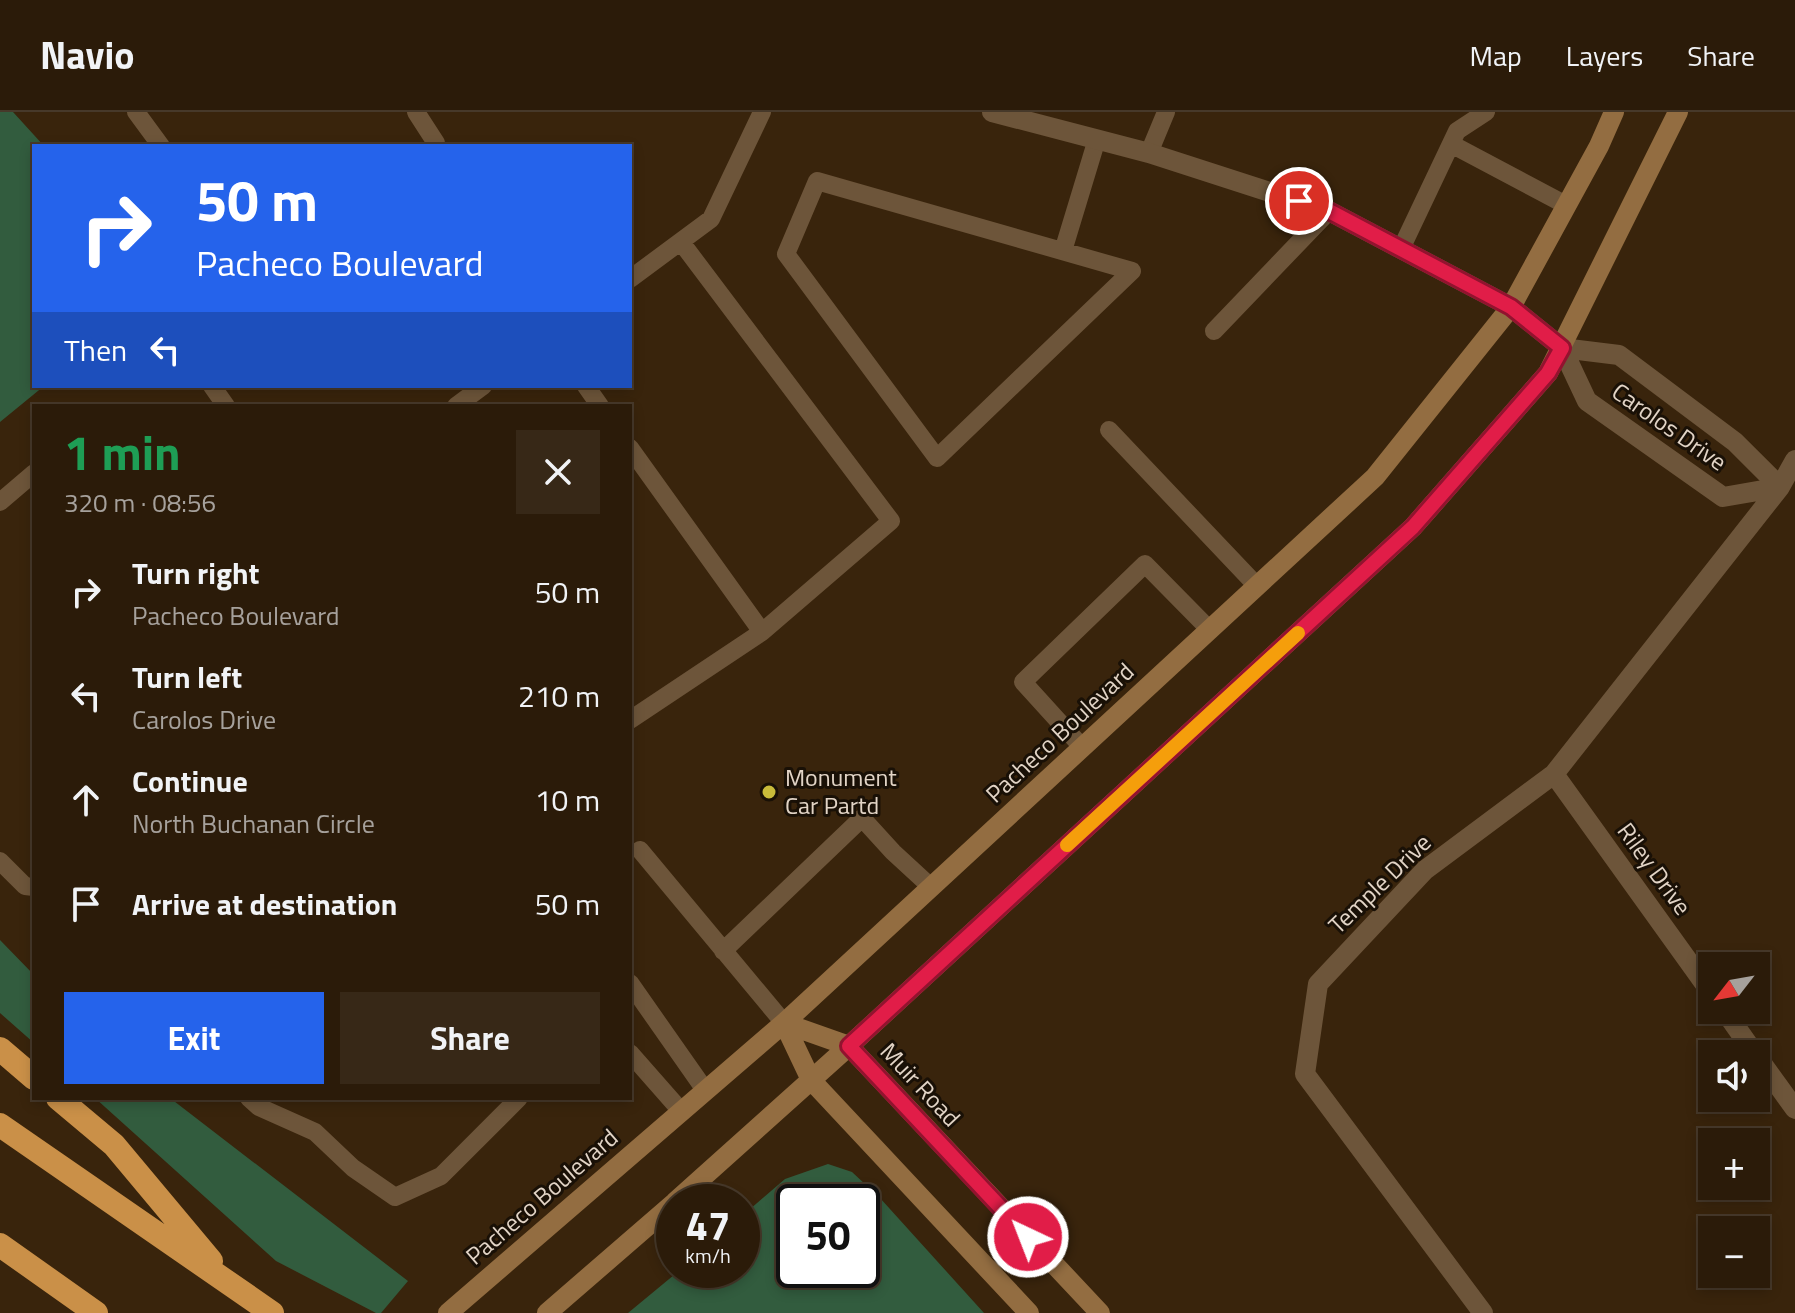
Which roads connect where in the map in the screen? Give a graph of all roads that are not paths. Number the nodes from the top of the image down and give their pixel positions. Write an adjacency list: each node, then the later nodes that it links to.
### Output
1 (136, 112): 11 (lane)
2 (416, 112): 10 (lane)
3 (762, 112): 16 (lane)
4 (992, 112): 9 (street, Carolos Drive)
5 (1166, 112): 13 (lane)
6 (1486, 112): 12 (lane)
7 (1614, 112): 14 (main road, Pacheco Boulevard)
8 (1678, 112): 22 (main road)
9 (1097, 139): 13 (street, Carolos Drive); 18 (lane)
10 (436, 143)
11 (160, 144)
12 (1451, 144): 14 (lane); 17 (lane)
13 (1149, 153): 15 (street, Carolos Drive)
14 (1566, 205): 20 (main road, Pacheco Boulevard)
15 (1329, 211): 17 (street, Carolos Drive); 21 (lane)
16 (681, 242): 19 (lane); 33 (lane)
17 (1401, 249): 20 (street, Carolos Drive)
18 (1063, 251): 18 (lane)
19 (632, 278)
20 (1511, 307): 22 (street, Carolos Drive); 31 (main road, Pacheco Boulevard)
21 (1214, 331)
22 (1562, 348): 29 (street, Carolos Drive); 29 (street, Carolos Drive); 45 (main road)
23 (480, 388): 24 (lane)
24 (459, 404)
25 (1109, 430): 31 (lane)
26 (632, 451): 33 (lane)
27 (1795, 460): 29 (street, Temple Drive)
28 (32, 475): 30 (lane)
29 (1787, 494): 36 (street, Temple Drive)
30 (0, 502)
31 (1257, 586): 32 (main road, Pacheco Boulevard)
32 (1210, 630): 35 (main road, Pacheco Boulevard); 35 (lane)
33 (762, 632): 34 (lane)
34 (632, 719)
35 (1082, 747): 40 (main road, Pacheco Boulevard)
36 (1554, 774): 42 (street, Riley Drive); 68 (street, Temple Drive)
37 (640, 850): 41 (lane)
38 (0, 861): 39 (lane)
39 (32, 887)
40 (931, 887): 41 (lane); 44 (main road, Pacheco Boulevard)
41 (723, 951): 44 (lane)
42 (1698, 975)
43 (632, 986): 51 (lane)
44 (784, 1023): 45 (main road, Muir Road); 50 (main road); 51 (main road, Pacheco Boulevard)
45 (849, 1046): 50 (main road); 67 (main road, Muir Road)
46 (0, 1049): 49 (highway)
47 (632, 1055): 56 (lane)
48 (1770, 1074): 55 (street)
49 (32, 1076)
50 (811, 1080): 58 (main road); 66 (main road)
51 (705, 1090): 56 (main road, Pacheco Boulevard)
52 (60, 1100): 61 (highway)
53 (251, 1100): 54 (lane)
54 (517, 1100)
55 (1795, 1109)
56 (681, 1111): 64 (main road, Pacheco Boulevard)
57 (0, 1125): 61 (highway)
58 (694, 1184)
59 (656, 1218): 65 (main road)
60 (0, 1245): 62 (highway)
61 (231, 1284): 63 (highway)
62 (96, 1313)
63 (272, 1313)
64 (448, 1313)
65 (547, 1313)
66 (1029, 1313)
67 (1100, 1313)
68 (1483, 1313)

